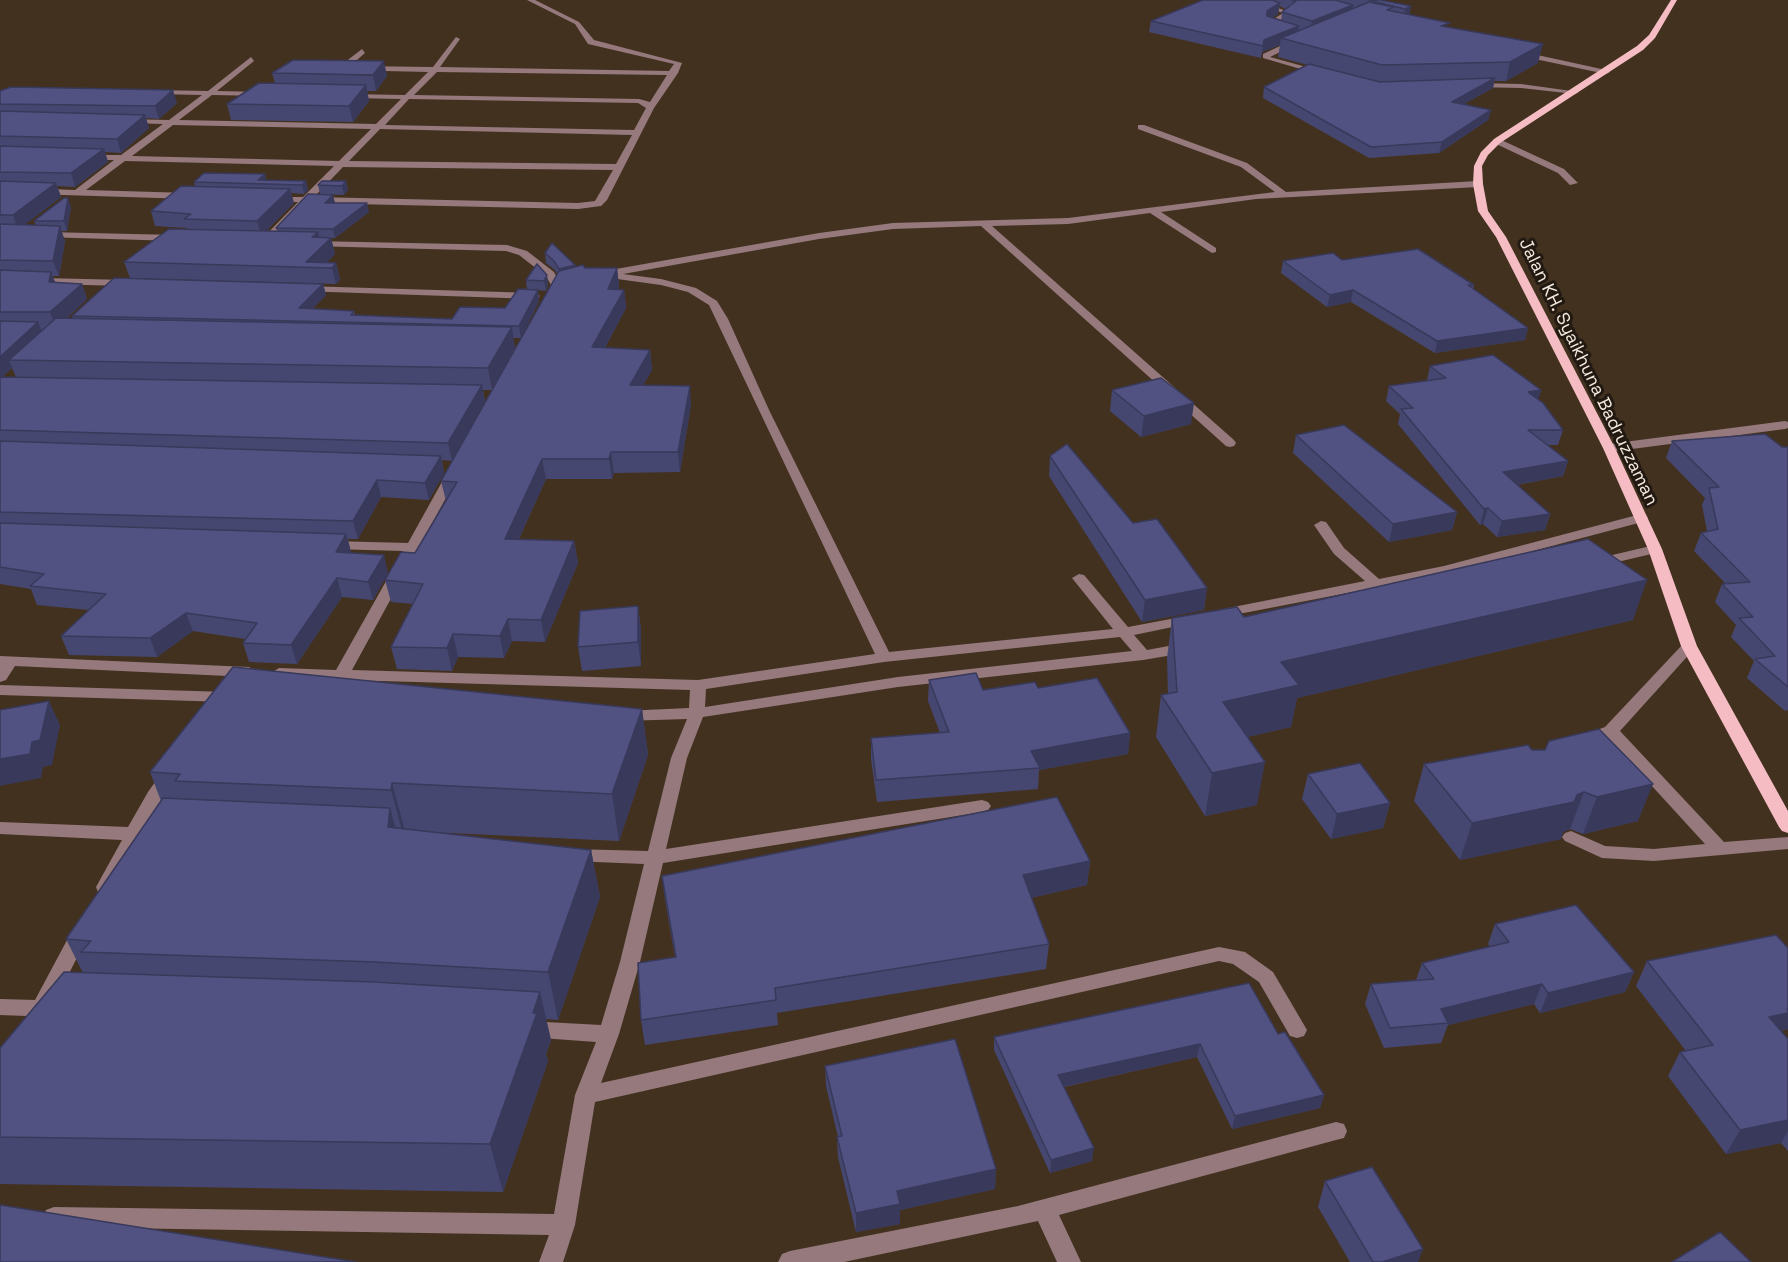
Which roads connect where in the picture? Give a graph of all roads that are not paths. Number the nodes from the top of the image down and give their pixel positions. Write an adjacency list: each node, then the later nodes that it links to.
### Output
1 (530, 0): 14 (street)
2 (1270, 0): 5 (street)
3 (1674, 0): 13 (main road, Jalan KH. Syaikhuna Badruzzaman)
4 (1298, 9): 5 (street)
5 (1288, 12): 6 (street)
6 (1291, 32)
7 (456, 39): 12 (street)
8 (1303, 40): 15 (street)
9 (1507, 50): 13 (street)
10 (362, 51): 12 (street)
11 (251, 59): 18 (street)
12 (435, 69): 14 (street); 22 (street)
13 (1606, 72): 19 (main road, Jalan KH. Syaikhuna Badruzzaman)
14 (674, 73): 23 (street)
15 (1324, 74)
16 (1470, 85): 19 (street)
17 (150, 92): 18 (street)
18 (210, 93): 20 (street); 25 (street)
19 (1575, 93): 29 (main road, Jalan KH. Syaikhuna Badruzzaman)
20 (268, 94)
21 (339, 95): 22 (street)
22 (409, 96): 23 (street); 27 (street)
23 (650, 108): 28 (street)
24 (113, 121): 25 (street)
25 (170, 122): 27 (street); 31 (street)
26 (1141, 127): 38 (street)
27 (377, 128): 28 (street); 32 (street)
28 (637, 133): 33 (street)
29 (1497, 141): 34 (street); 35 (main road, Jalan KH. Syaikhuna Badruzzaman)
30 (78, 156): 31 (street)
31 (123, 158): 32 (street); 37 (street)
32 (342, 164): 33 (street); 42 (street)
33 (619, 167): 42 (street)
34 (1574, 183)
35 (1478, 184): 38 (street); 62 (main road, Jalan KH. Syaikhuna Badruzzaman)
36 (0, 190): 37 (street)
37 (78, 192): 39 (street); 41 (street)
38 (1285, 195): 43 (street)
39 (203, 196)
40 (260, 198): 42 (street)
41 (68, 199)
42 (306, 200): 48 (street)
43 (1152, 210): 44 (street); 50 (street)
44 (984, 224): 53 (street); 61 (street)
45 (32, 235): 46 (street)
46 (165, 237): 47 (street); 51 (street)
47 (187, 238)
48 (275, 243)
49 (298, 243): 58 (street)
50 (1212, 250)
51 (148, 253)
52 (132, 268): 56 (street)
53 (603, 274): 54 (street); 77 (street)
54 (584, 278)
55 (0, 280): 56 (street)
56 (115, 283): 57 (street); 59 (street)
57 (135, 283)
58 (294, 289)
59 (99, 297)
60 (1785, 425): 62 (street)
61 (1230, 443)
62 (1610, 448): 64 (main road, Jalan KH. Syaikhuna Badruzzaman)
63 (454, 464): 67 (street)
64 (1641, 518): 68 (main road, Jalan KH. Syaikhuna Badruzzaman); 71 (street)
65 (1321, 525): 71 (street)
66 (318, 544): 67 (street)
67 (412, 547): 79 (street)
68 (1655, 549): 69 (street); 75 (main road, Jalan KH. Syaikhuna Badruzzaman)
69 (1577, 567)
70 (1079, 578): 73 (street)
71 (1377, 582): 72 (street); 73 (street)
72 (1388, 596)
73 (1126, 632): 76 (street); 77 (street)
74 (1200, 646): 76 (street)
75 (1689, 646): 89 (street); 93 (main road, Jalan KH. Syaikhuna Badruzzaman)
76 (1143, 655): 86 (street)
77 (884, 657): 81 (street)
78 (5, 661): 79 (street); 80 (street)
79 (341, 675): 81 (street); 83 (street)
80 (0, 677)
81 (698, 685): 86 (street)
82 (0, 690): 84 (street)
83 (330, 694)
84 (225, 697): 85 (street); 87 (street)
85 (244, 699)
86 (697, 713): 88 (street); 101 (street)
87 (212, 715)
88 (610, 715)
89 (1611, 731): 90 (street); 99 (street)
90 (1569, 747)
91 (180, 760): 95 (street)
92 (982, 806): 101 (street)
93 (1788, 827)
94 (0, 828): 95 (street)
95 (133, 833): 96 (street); 103 (street)
96 (177, 836)
97 (1571, 837): 99 (street)
98 (1788, 843): 99 (street)
99 (1721, 850)
100 (558, 854): 101 (street)
101 (653, 858): 108 (street)
102 (0, 1007): 103 (street)
103 (41, 1009): 104 (street); 106 (street)
104 (76, 1010)
105 (504, 1027): 108 (street)
106 (27, 1028)
107 (1297, 1030): 109 (street)
108 (609, 1034): 109 (street)
109 (586, 1095): 113 (street)
110 (1336, 1131): 111 (street)
111 (1044, 1209): 115 (street); 116 (street)
112 (35, 1216): 113 (street)
113 (564, 1225): 114 (street)
114 (551, 1262)
115 (790, 1262)
116 (1069, 1262)

